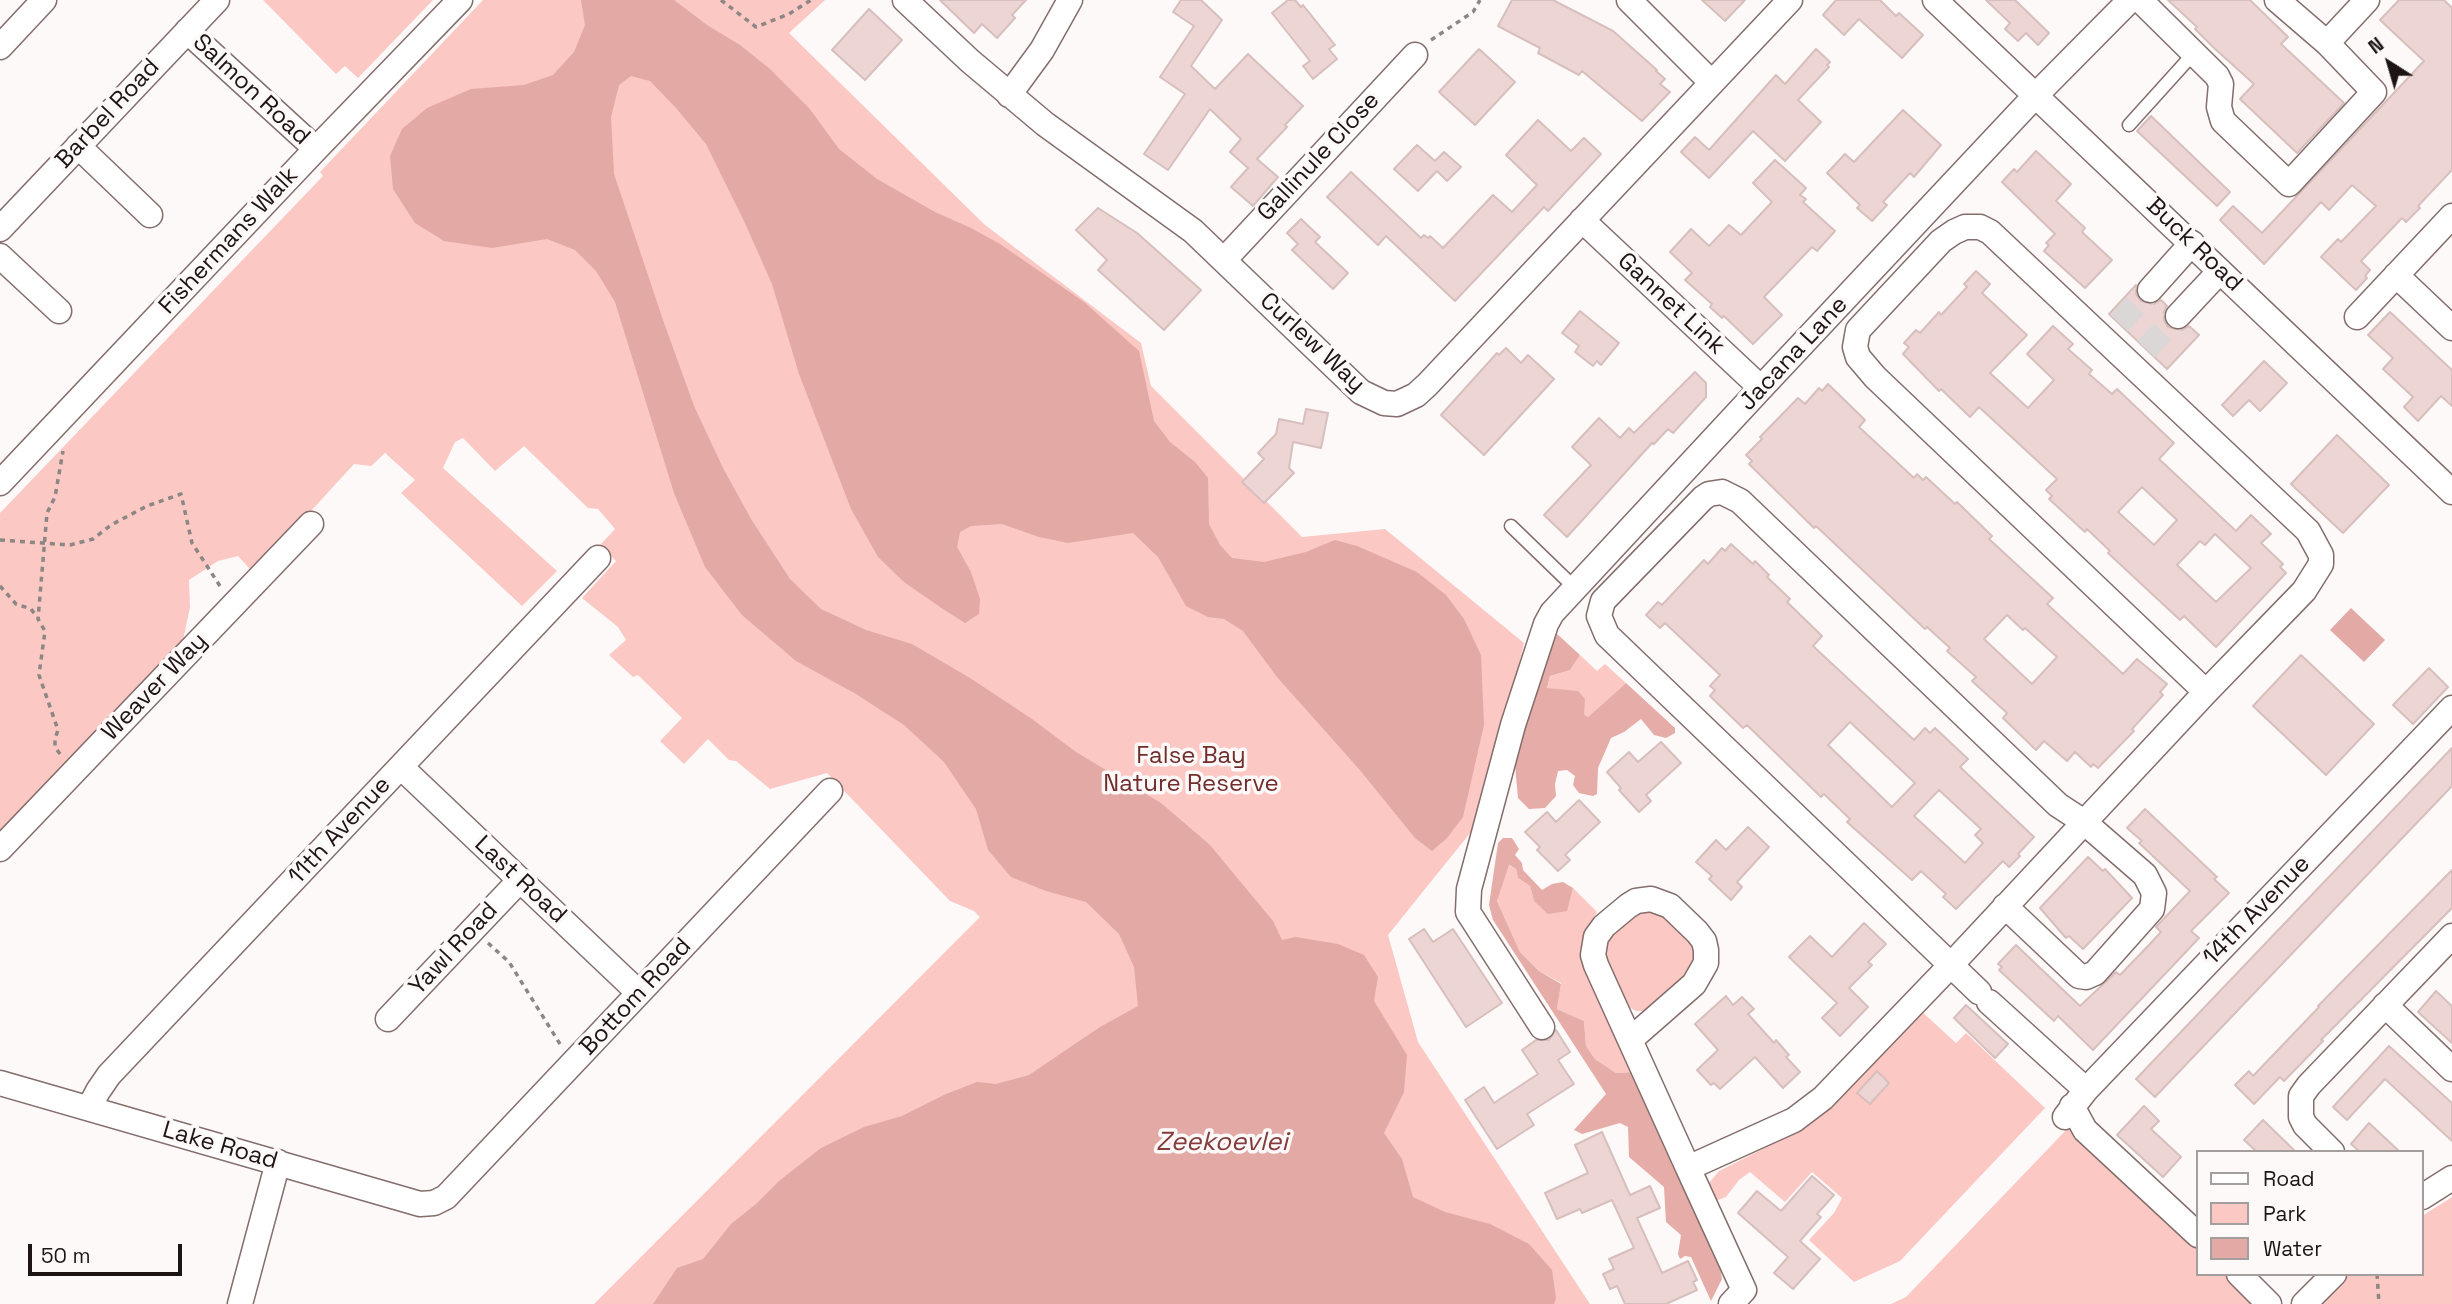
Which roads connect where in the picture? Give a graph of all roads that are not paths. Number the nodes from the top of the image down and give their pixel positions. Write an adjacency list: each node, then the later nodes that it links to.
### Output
1 (44, 0): 15 (street)
2 (217, 0): 13 (street, Barbel Road)
3 (460, 0): 23 (street, Fishermans Walk)
4 (905, 0): 19 (street, Curlew Way)
5 (1070, 0): 19 (street)
6 (1629, 0): 18 (street)
7 (1790, 0): 18 (street, Curlew Way)
8 (1935, 0): 20 (street, Buck Road)
9 (2130, 0): 20 (street, Jacana Lane)
10 (2140, 0): 16 (street)
11 (2277, 0): 14 (street)
12 (2367, 0): 14 (street)
13 (187, 31): 22 (street, Barbel Road); 23 (street, Salmon Road)
14 (2327, 43): 16 (street)
15 (0, 47)
16 (2194, 53): 21 (lane)
17 (1415, 55): 30 (street, Gallinule Close)
18 (1712, 83): 26 (street, Curlew Way)
19 (1009, 95): 30 (street, Curlew Way)
20 (2036, 95): 28 (street, Buck Road); 38 (street, Jacana Lane)
21 (2129, 125)
22 (78, 146): 24 (street); 27 (street, Barbel Road)
23 (316, 149): 39 (street, Fishermans Walk)
24 (150, 215)
25 (2452, 216): 32 (street)
26 (1582, 220): 30 (street, Curlew Way); 38 (street, Gannet Link)
27 (0, 229)
28 (2192, 243): 31 (street, Buck Road); 33 (street)
29 (0, 256): 34 (street)
30 (1224, 260)
31 (2220, 271): 35 (street); 40 (street, Buck Road)
32 (2396, 275): 36 (street); 37 (street)
33 (2150, 289)
34 (58, 311)
35 (2178, 316)
36 (2357, 317)
37 (2452, 328)
38 (1761, 388): 44 (street, Jacana Lane)
39 (0, 483)
40 (2452, 492)
41 (310, 524): 50 (street, Weaver Way)
42 (1511, 526): 44 (lane)
43 (598, 558): 47 (street, 11th Avenue)
44 (1575, 589): 58 (street, Jacana Lane)
45 (2206, 692): 45 (street); 49 (street)
46 (2452, 708): 62 (street, 14th Avenue)
47 (401, 767): 51 (street, Last Road); 63 (street, 11th Avenue)
48 (830, 791): 55 (street, Bottom Road)
49 (2084, 822): 52 (street); 52 (street); 54 (street)
50 (0, 849)
51 (520, 880): 55 (street, Last Road); 57 (street, Yawl Road)
52 (2005, 906): 54 (street)
53 (2452, 936): 56 (street)
54 (1950, 966): 62 (street); 66 (street)
55 (639, 993): 69 (street, Bottom Road)
56 (2385, 1005): 60 (street); 64 (street)
57 (388, 1019)
58 (1542, 1027)
59 (1630, 1040): 59 (street); 66 (street)
60 (2452, 1069)
61 (0, 1083): 63 (street, Lake Road)
62 (2074, 1104): 70 (street)
63 (89, 1108): 65 (street, Lake Road)
64 (2330, 1150)
65 (278, 1162): 69 (street, Lake Road); 74 (street)
66 (1688, 1168): 73 (street)
67 (2452, 1178): 68 (street)
68 (2424, 1196)
69 (439, 1201)
70 (2196, 1233)
71 (2241, 1276): 75 (street)
72 (2332, 1276): 76 (street)
73 (1746, 1292)
74 (240, 1304)
75 (2270, 1304)
76 (2304, 1304)

